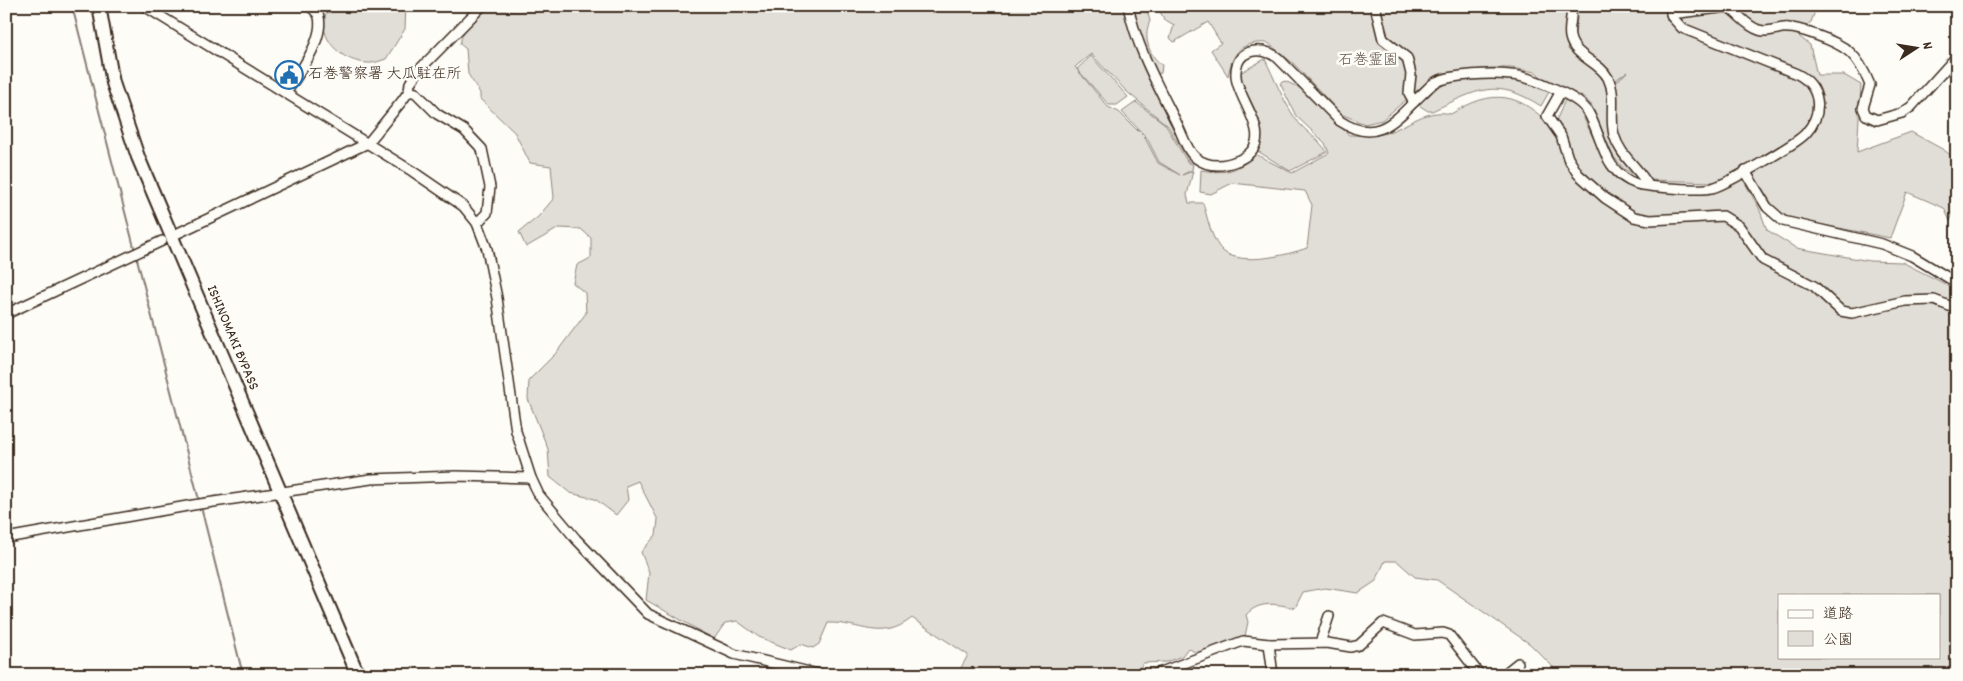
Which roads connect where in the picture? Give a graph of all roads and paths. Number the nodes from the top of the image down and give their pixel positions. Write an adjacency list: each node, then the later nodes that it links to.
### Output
1 (99, 6): 26 (highway, ISHINOMAKI BYPASS)
2 (144, 6): 13 (street)
3 (310, 6): 13 (street)
4 (321, 6): 5 (street)
5 (342, 6)
6 (482, 6): 12 (street)
7 (1128, 6): 15 (street)
8 (1375, 6): 15 (street)
9 (1571, 6): 18 (street)
10 (1671, 10): 11 (street); 17 (street)
11 (1957, 56)
12 (408, 91): 16 (street); 19 (street)
13 (286, 93): 16 (street)
14 (1560, 93): 15 (street); 18 (street); 23 (street)
15 (1414, 102)
16 (368, 143): 19 (street); 20 (street)
17 (1745, 172): 18 (street); 22 (street)
18 (1648, 185)
19 (477, 223): 25 (street)
20 (176, 234)
21 (162, 241): 24 (street)
22 (1957, 284)
23 (1957, 309)
24 (6, 314)
25 (530, 478): 26 (street); 34 (street)
26 (281, 492): 27 (street); 33 (highway, ISHINOMAKI BYPASS)
27 (6, 538)
28 (1329, 616): 29 (street)
29 (1320, 643): 30 (street); 37 (street)
30 (1268, 644): 32 (street); 36 (street)
31 (1518, 663): 38 (street)
32 (1169, 672): 35 (street)
33 (358, 675)
34 (822, 675)
35 (1153, 675)
36 (1273, 675)
37 (1480, 675)
38 (1503, 675)

